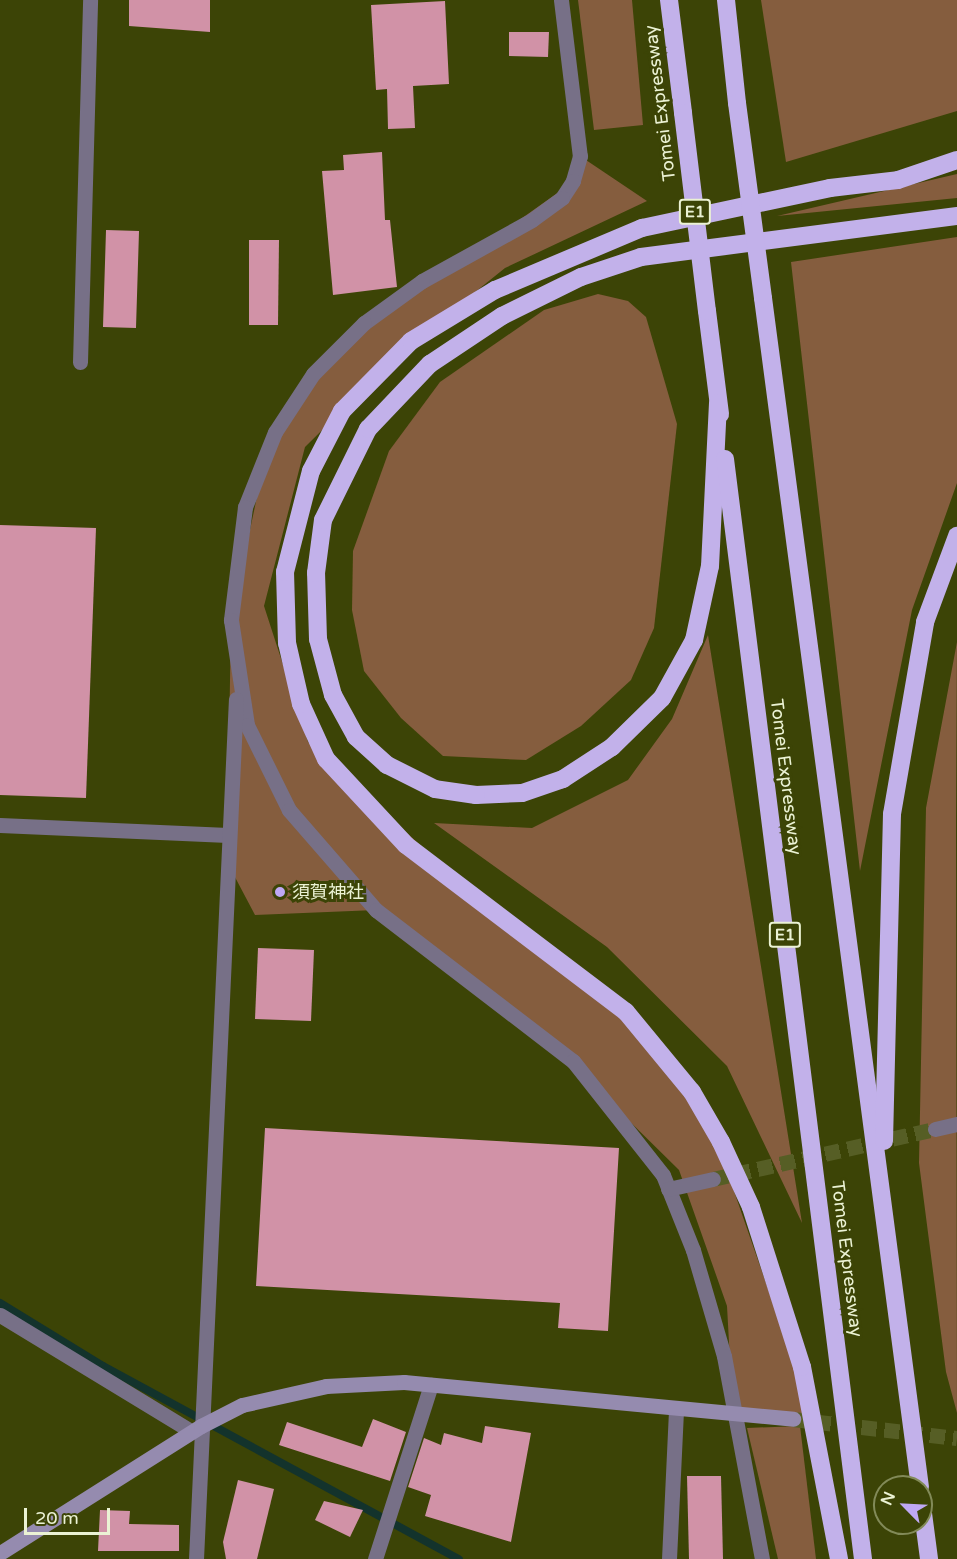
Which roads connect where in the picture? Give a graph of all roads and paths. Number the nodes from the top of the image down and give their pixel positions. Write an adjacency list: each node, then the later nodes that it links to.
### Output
1 (90, 0): 7 (street)
2 (561, 0): 10 (street)
3 (669, 0): 8 (highway, Tomei Expressway / E1, bridge)
4 (726, 0): 17 (highway, bridge)
5 (957, 160): 31 (highway)
6 (957, 216): 8 (highway)
7 (80, 362)
8 (718, 403): 32 (highway, Tomei Expressway / E1)
9 (957, 537): 17 (highway)
10 (239, 680): 12 (street); 16 (street)
11 (0, 825): 12 (street)
12 (228, 835): 23 (street)
13 (957, 1124): 14 (street)
14 (934, 1129)
15 (712, 1179): 16 (street)
16 (668, 1188): 21 (street)
17 (884, 1216): 24 (highway)
18 (0, 1315): 23 (street)
19 (431, 1385): 20 (street); 23 (street); 28 (street)
20 (676, 1411): 21 (street); 29 (street)
21 (733, 1416): 22 (street); 30 (street)
22 (793, 1419)
23 (196, 1428): 26 (street); 27 (street)
24 (918, 1475)
25 (926, 1535): 33 (highway)
26 (0, 1553)
27 (196, 1559)
28 (375, 1559)
29 (669, 1559)
30 (762, 1559)
31 (839, 1559)
32 (863, 1559)
33 (929, 1559)

